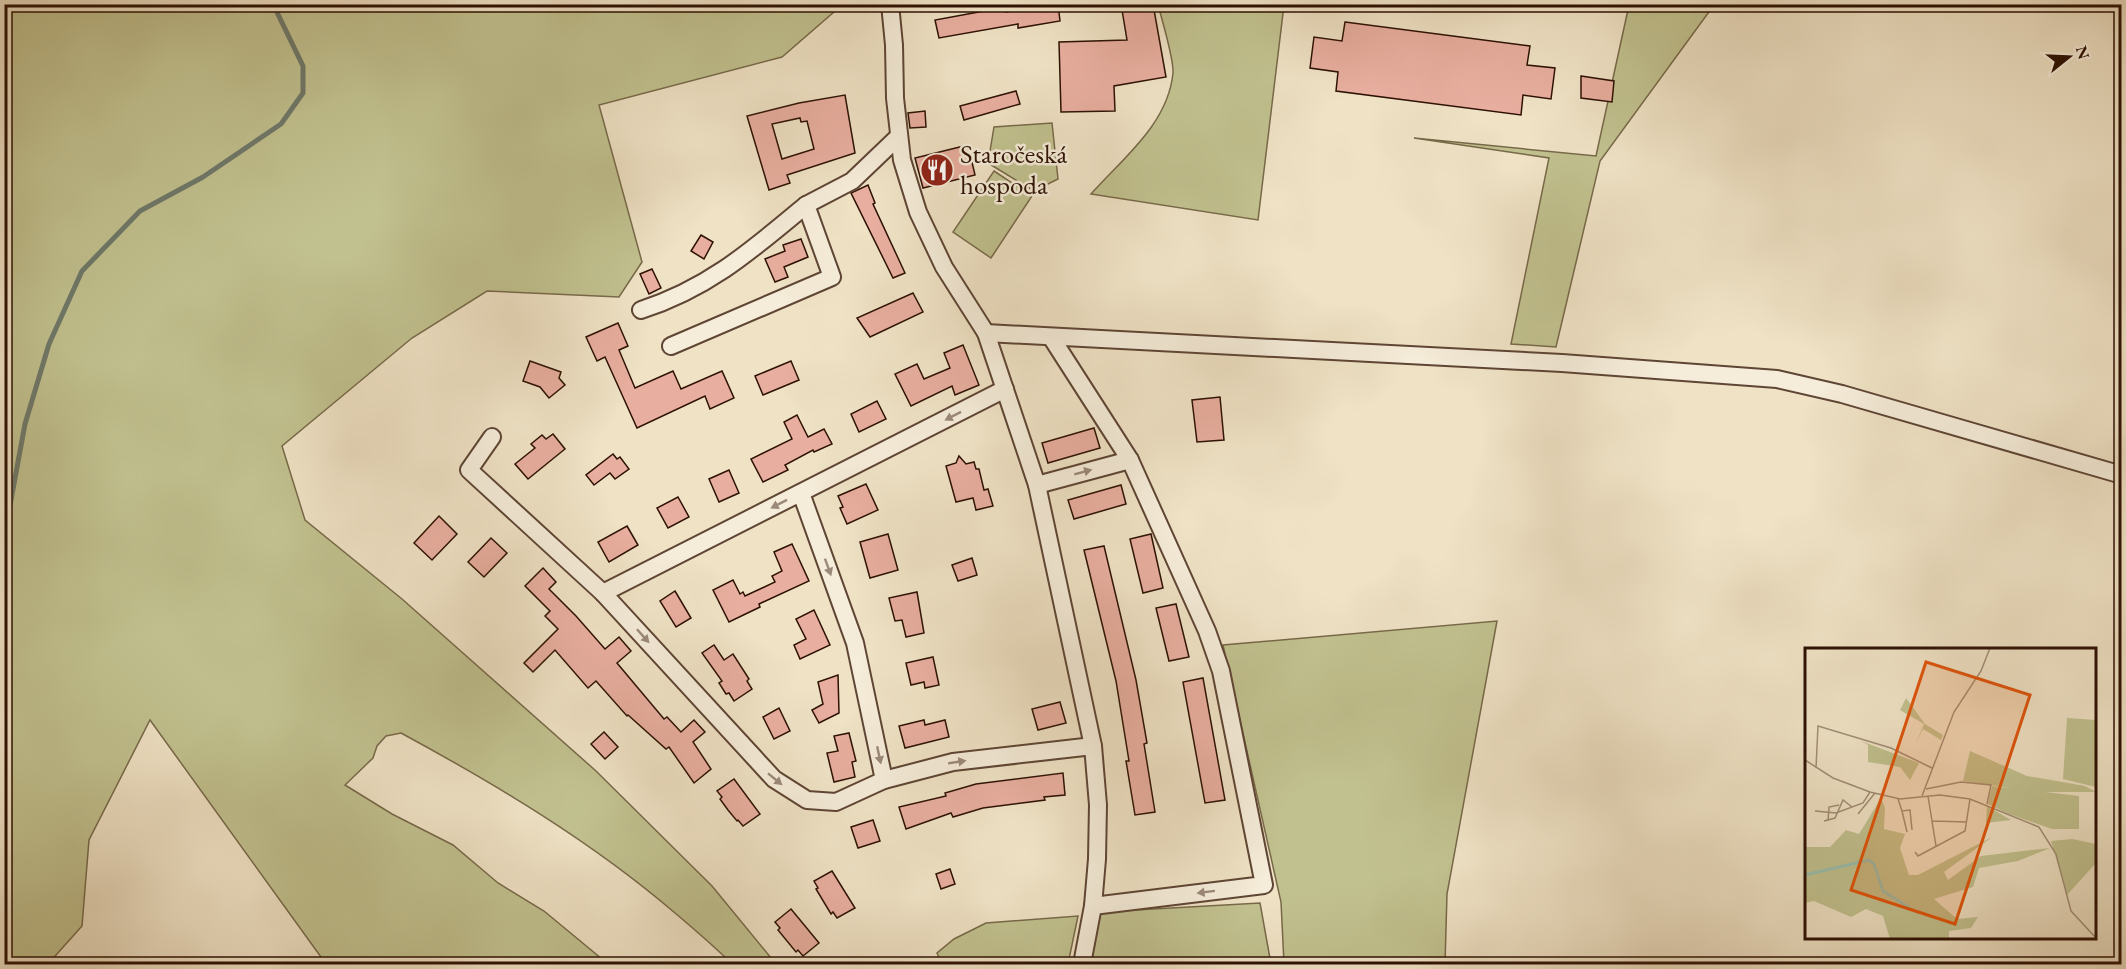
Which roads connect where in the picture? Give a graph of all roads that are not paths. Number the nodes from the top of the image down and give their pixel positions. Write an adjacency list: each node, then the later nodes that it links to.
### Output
1 (890, 4): 2 (street)
2 (898, 137): 3 (street); 5 (street)
3 (806, 205): 4 (street); 7 (street)
4 (640, 310)
5 (986, 333): 6 (street); 8 (street)
6 (1051, 337): 10 (street); 11 (street)
7 (671, 346)
8 (1005, 389): 12 (street); 13 (street, one-way to 13)
9 (492, 437): 14 (street)
10 (1130, 460): 12 (street, one-way to 10); 17 (street, one-way to 17)
11 (2121, 475)
12 (1037, 484): 15 (street)
13 (801, 493): 14 (street, one-way to 14); 16 (street, one-way to 16)
14 (603, 593): 16 (street, one-way to 16)
15 (1093, 746): 16 (street, one-way to 15); 17 (street)
16 (884, 780)
17 (1093, 906): 18 (street)
18 (1082, 964)

